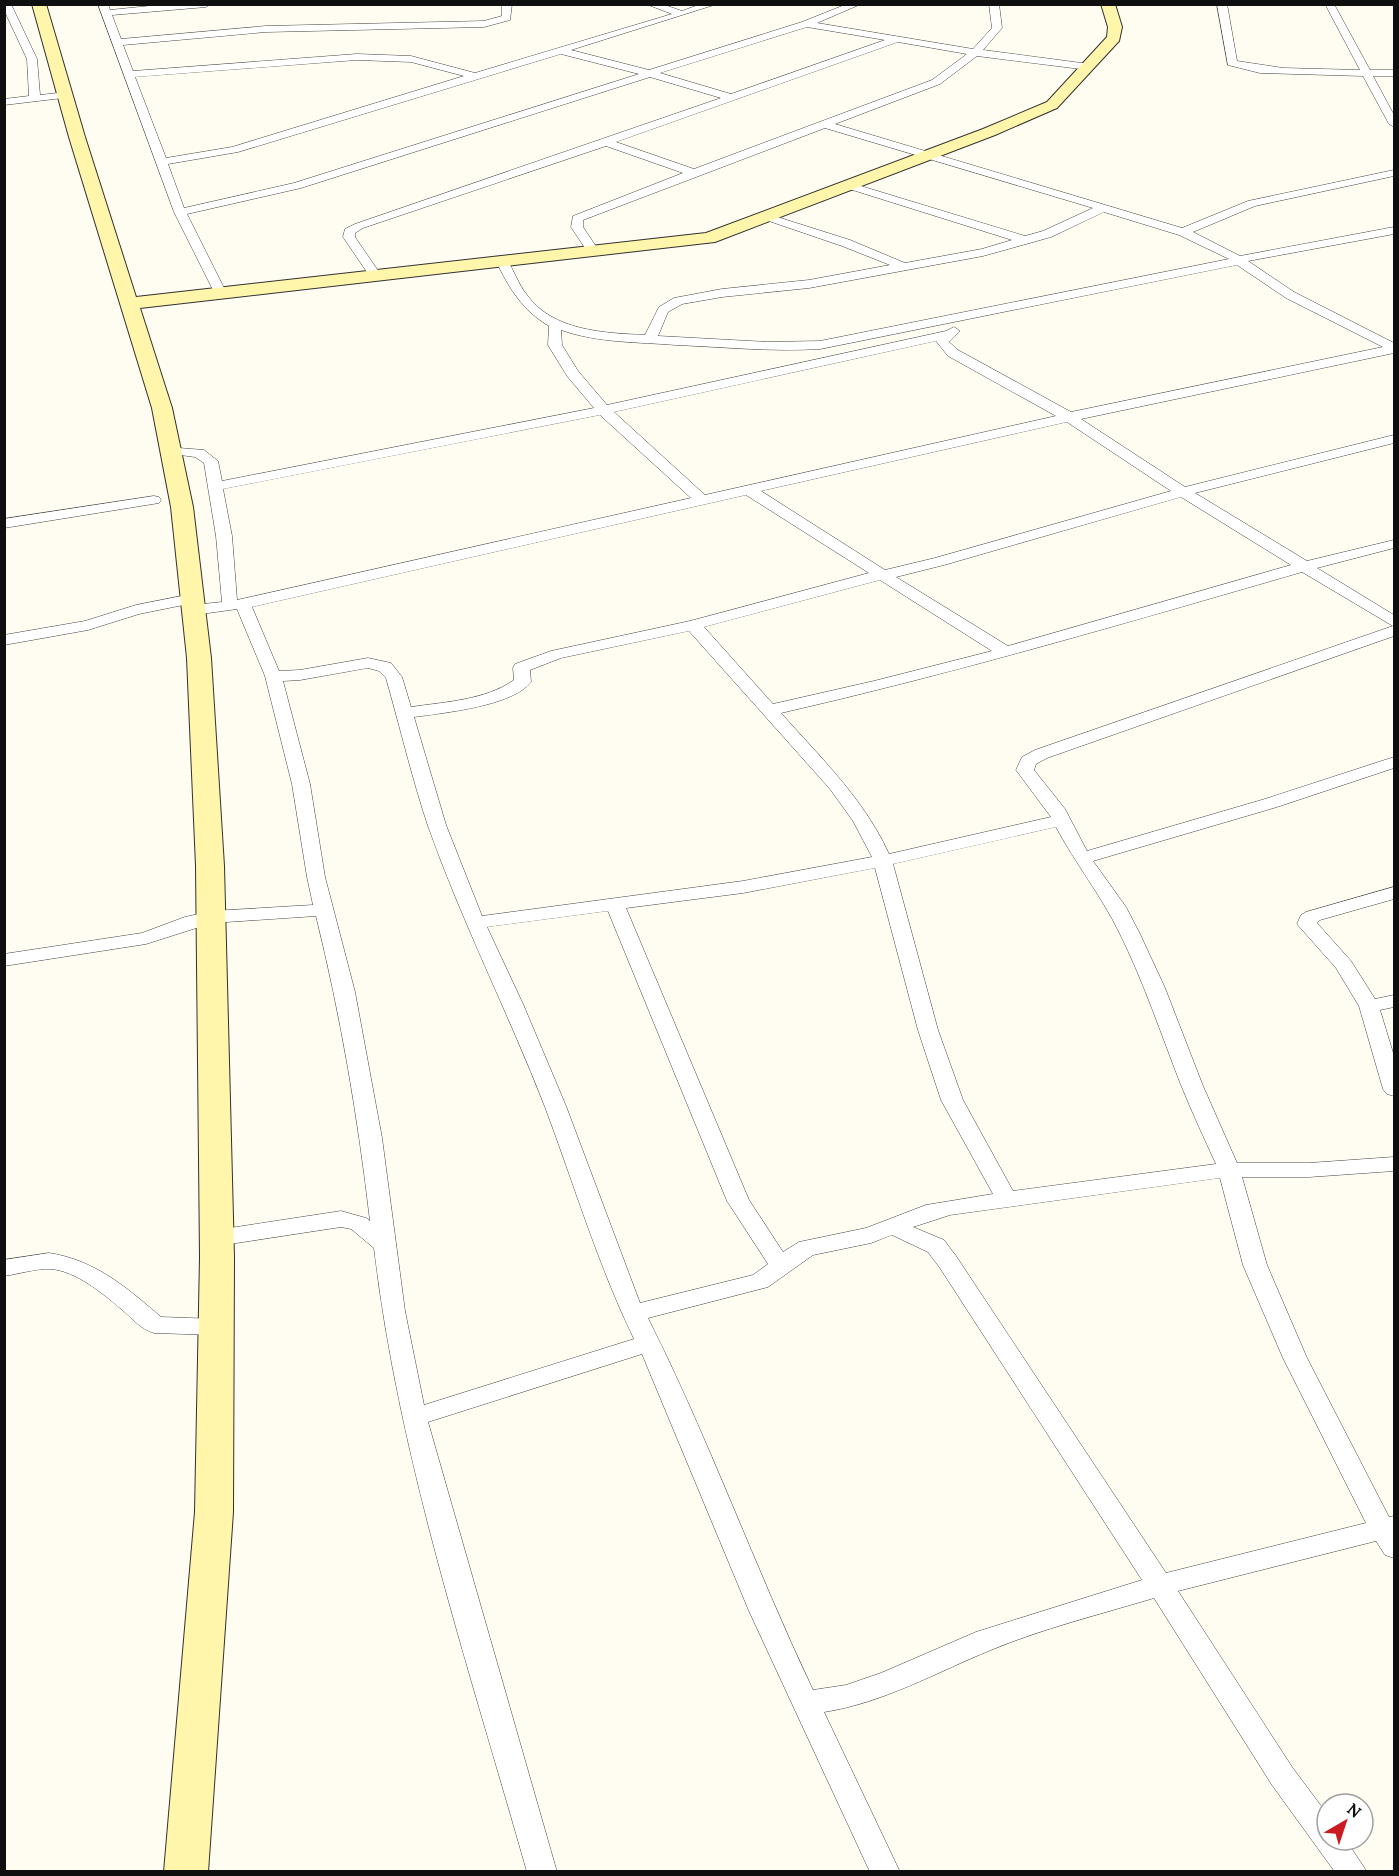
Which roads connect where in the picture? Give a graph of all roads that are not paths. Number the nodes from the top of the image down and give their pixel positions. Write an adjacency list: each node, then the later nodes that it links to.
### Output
1 (6, 4): 27 (street)
2 (39, 4): 25 (street)
3 (206, 4): 12 (street)
4 (507, 4): 16 (street)
5 (650, 4): 13 (street)
6 (712, 4): 13 (street)
7 (857, 4): 14 (street)
8 (994, 4): 18 (street)
9 (1108, 4): 19 (street)
10 (1222, 4): 20 (street)
11 (1329, 4): 20 (street)
12 (104, 9): 16 (street)
13 (683, 14): 17 (street)
14 (805, 24): 15 (street); 21 (street)
15 (897, 39): 18 (street); 26 (street)
16 (118, 42): 22 (street)
17 (562, 51): 21 (street); 24 (street)
18 (974, 52): 19 (street); 30 (street)
19 (1089, 67): 32 (street)
20 (1365, 72): 23 (street); 29 (street)
21 (648, 73): 26 (street); 38 (street)
22 (130, 74): 24 (street); 33 (street)
23 (1395, 74)
24 (478, 77): 33 (street)
25 (67, 95): 27 (street); 49 (street)
26 (732, 98): 31 (street)
27 (35, 99): 28 (street)
28 (4, 102)
29 (1393, 118)
30 (824, 124): 32 (street); 34 (street)
31 (606, 142): 34 (street); 47 (street)
32 (925, 156): 36 (street); 37 (street)
33 (162, 162): 38 (street)
34 (693, 173): 43 (street)
35 (1395, 173): 41 (street)
36 (847, 185): 39 (street); 42 (street)
37 (1103, 208): 41 (street); 42 (street)
38 (180, 212): 48 (street)
39 (767, 217): 43 (street); 46 (street)
40 (1394, 231): 44 (street)
41 (1183, 232): 44 (street)
42 (1024, 240): 46 (street)
43 (593, 251): 45 (street)
44 (1238, 260): 50 (street); 54 (street)
45 (502, 261): 47 (street); 51 (street)
46 (902, 267): 53 (street)
47 (375, 275): 48 (street)
48 (220, 292): 49 (street)
49 (131, 303): 60 (street)
50 (975, 314): 52 (street); 53 (street)
51 (555, 324): 53 (street); 57 (street)
52 (951, 334): 57 (street); 58 (street)
53 (650, 339)
54 (1395, 349): 55 (street)
55 (1375, 354): 56 (street); 58 (street)
56 (1395, 365)
57 (603, 410): 61 (street); 65 (street)
58 (1069, 417): 62 (street); 63 (street)
59 (1395, 439): 63 (street)
60 (171, 450): 61 (street); 70 (street)
61 (217, 486): 71 (street)
62 (749, 490): 65 (street); 69 (street)
63 (1182, 492): 68 (street); 69 (street)
64 (154, 500): 66 (street)
65 (702, 500): 71 (street)
66 (4, 524)
67 (1395, 544): 68 (street)
68 (1303, 567): 72 (street); 76 (street)
69 (882, 575): 73 (street); 76 (street)
70 (193, 605): 71 (street); 75 (street); 87 (street)
71 (237, 605): 77 (street)
72 (1395, 622)
73 (693, 625): 78 (street); 79 (street)
74 (1395, 631): 81 (street)
75 (4, 640)
76 (1006, 652): 78 (street)
77 (273, 676): 79 (street); 86 (street)
78 (769, 710): 83 (street)
79 (405, 713): 88 (street)
80 (1395, 762): 82 (street)
81 (1061, 820): 82 (street); 83 (street)
82 (1082, 858): 94 (street)
83 (883, 861): 85 (street); 95 (street)
84 (1395, 893): 91 (street)
85 (615, 905): 88 (street); 99 (street)
86 (325, 910): 87 (street); 98 (street)
87 (212, 917): 89 (street); 97 (street)
88 (475, 923): 101 (street)
89 (4, 960)
90 (1395, 1001): 91 (street)
91 (1369, 1006): 92 (street)
92 (1395, 1089)
93 (1395, 1164): 94 (street)
94 (1229, 1170): 95 (street); 105 (street)
95 (1005, 1198): 96 (street)
96 (893, 1227): 99 (street); 106 (street)
97 (217, 1238): 98 (street); 102 (street)
98 (386, 1246): 104 (street)
99 (782, 1266): 101 (street)
100 (4, 1268): 102 (street)
101 (633, 1313): 103 (street)
102 (216, 1327): 110 (street)
103 (648, 1343): 104 (street); 107 (street)
104 (414, 1417): 111 (street)
105 (1391, 1534): 106 (street)
106 (1160, 1585): 107 (street); 108 (street)
107 (805, 1703): 112 (street)
108 (1315, 1821)
109 (1337, 1852): 113 (street)
110 (186, 1872)
111 (542, 1872)
112 (885, 1872)
113 (1352, 1872)

